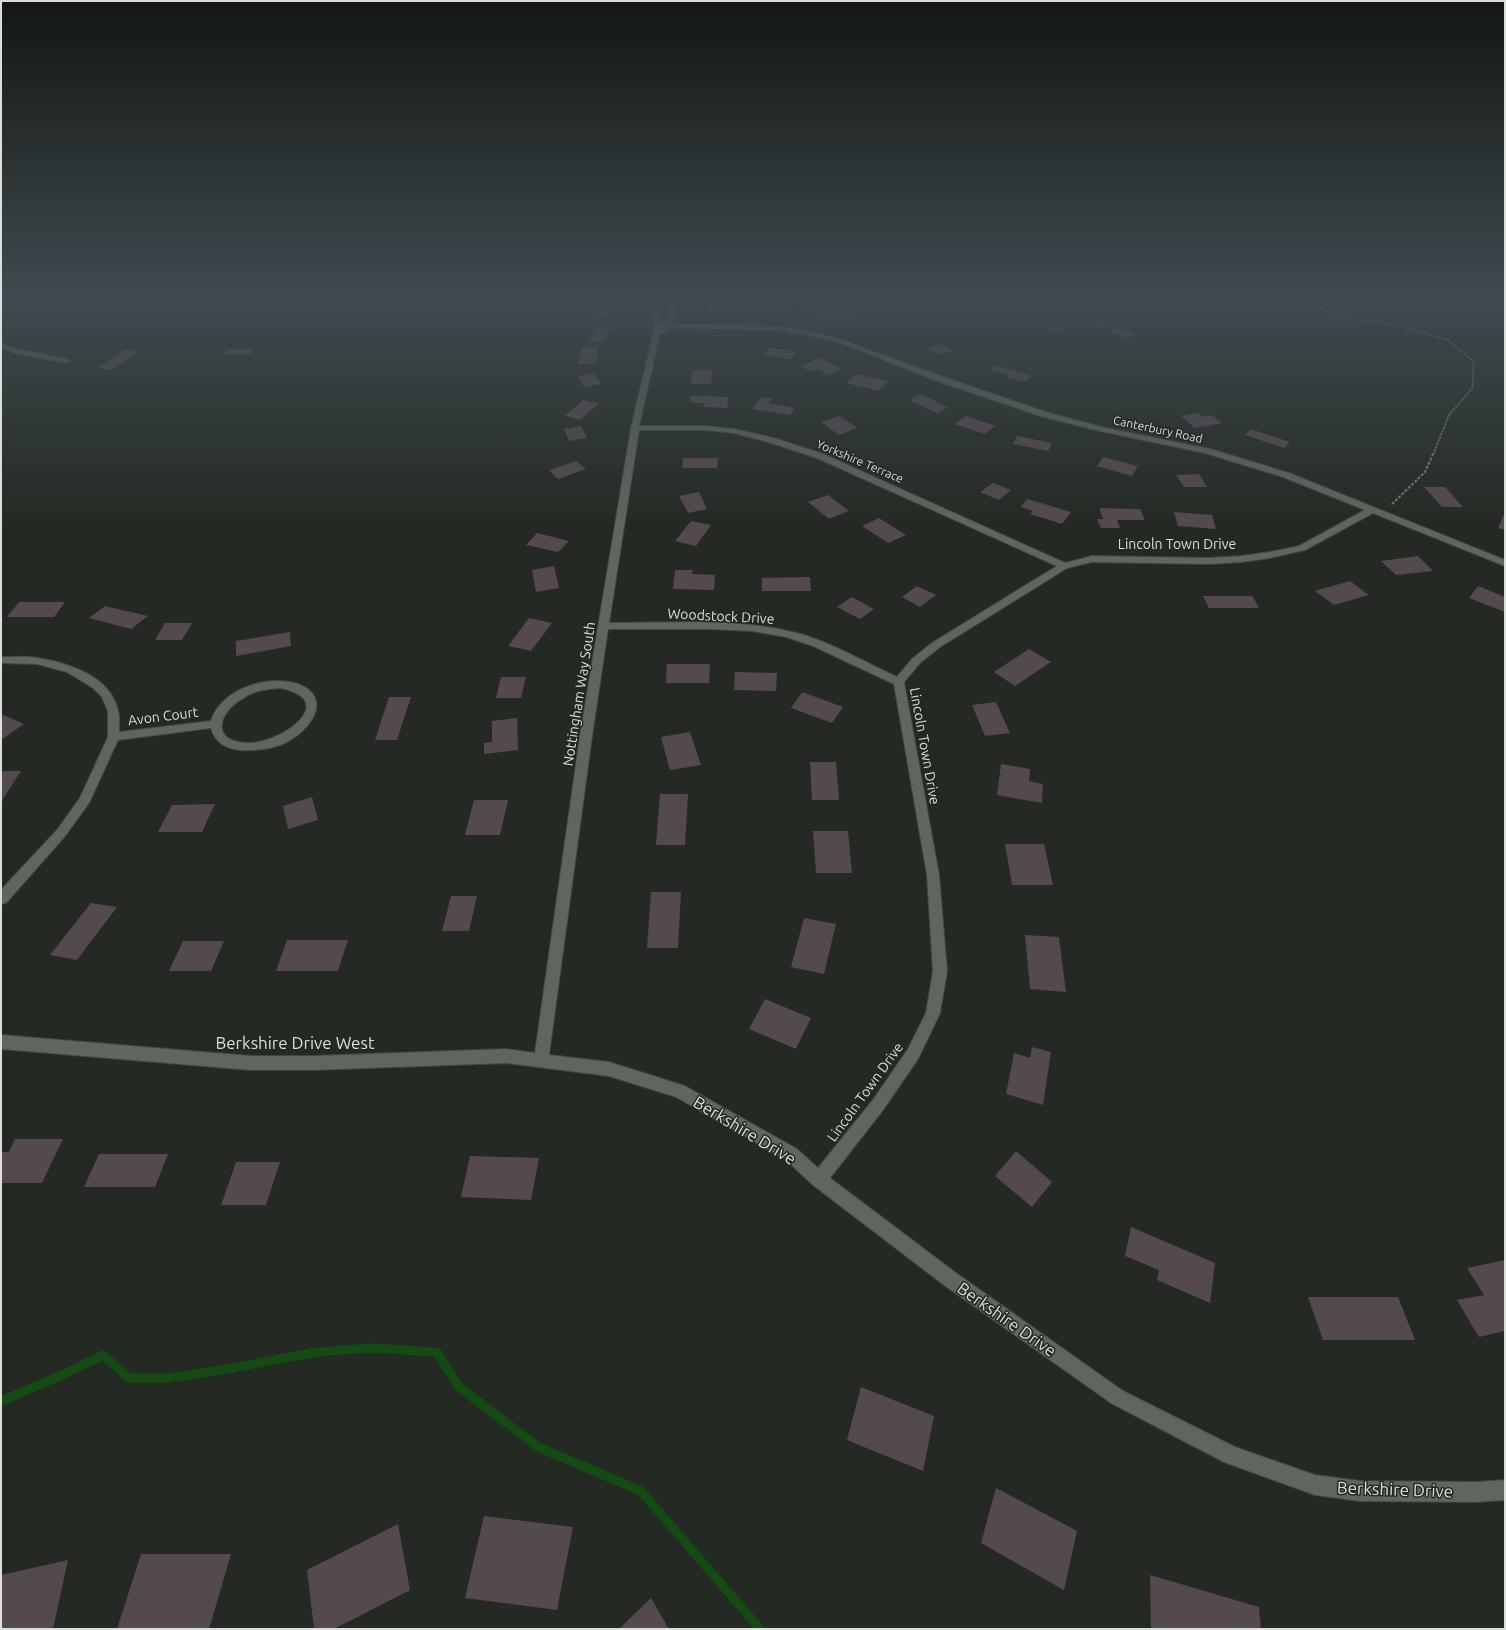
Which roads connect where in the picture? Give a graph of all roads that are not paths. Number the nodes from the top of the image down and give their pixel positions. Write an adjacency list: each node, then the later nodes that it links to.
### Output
1 (647, 373): 3 (street, Nottingham Way South)
2 (925, 373): 4 (street, Canterbury Road)
3 (635, 428): 6 (street, Yorkshire Terrace); 7 (street, Nottingham Way South)
4 (1377, 512): 5 (street, Canterbury Road); 6 (street, Lincoln Town Drive)
5 (1505, 563)
6 (1064, 566): 9 (street, Lincoln Town Drive)
7 (604, 626): 9 (street, Woodstock Drive); 14 (street, Nottingham Way South)
8 (1, 660): 11 (street)
9 (899, 682): 15 (street, Lincoln Town Drive)
10 (215, 724): 10 (street, Avon Court); 11 (street, Avon Court)
11 (114, 737): 12 (street)
12 (1, 899)
13 (1, 1042): 14 (street, Berkshire Drive West)
14 (541, 1060): 15 (street, Berkshire Drive)
15 (819, 1179): 16 (street, Berkshire Drive)
16 (1505, 1490)

